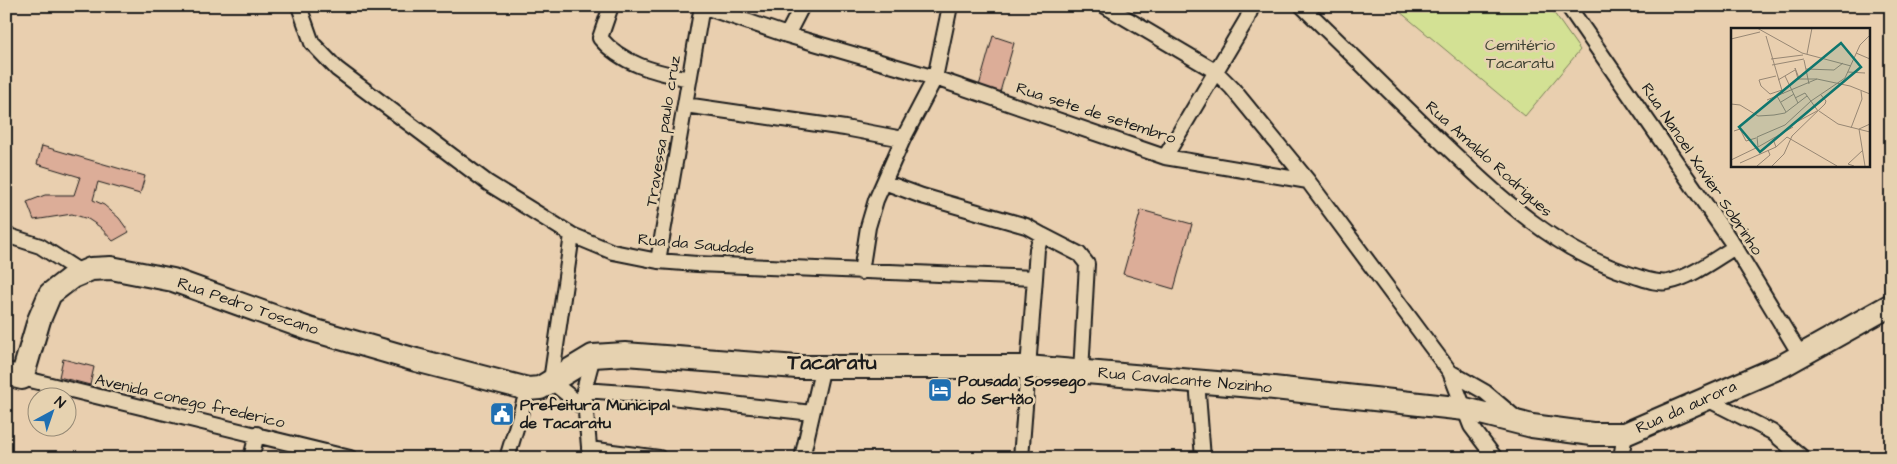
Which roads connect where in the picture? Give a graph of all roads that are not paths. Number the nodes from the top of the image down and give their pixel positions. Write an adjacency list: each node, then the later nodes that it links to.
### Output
1 (298, 6): 21 (street, Rua da Saudade)
2 (612, 6): 14 (street)
3 (702, 6): 11 (street, Rua sete de setembro); 14 (street, Travessa paulo cruz)
4 (802, 6): 11 (street)
5 (950, 6): 13 (street)
6 (1259, 6): 10 (street)
7 (1302, 6): 23 (street, Rua Amaldo Rodrigues)
8 (1568, 6): 23 (street, Rua Nanoel Xavier Sobrinho)
9 (1108, 7): 12 (street)
10 (1250, 13): 12 (street)
11 (787, 35): 13 (street, Rua sete de setembro)
12 (1215, 71): 17 (street); 18 (street)
13 (935, 78): 16 (street); 17 (street, Rua sete de setembro)
14 (689, 79): 15 (street, Travessa paulo cruz)
15 (686, 105): 16 (street); 24 (street, Travessa paulo cruz)
16 (903, 139): 19 (street)
17 (1165, 157): 18 (street, Rua sete de setembro)
18 (1308, 181): 34 (street)
19 (884, 182): 22 (street); 25 (street)
20 (6, 235): 26 (street)
21 (572, 235): 24 (street, Rua da Saudade); 37 (street)
22 (1042, 235): 27 (street); 33 (street)
23 (1736, 247): 30 (street, Rua Nanoel Xavier Sobrinho)
24 (658, 261): 25 (street, Rua da Saudade)
25 (861, 272): 27 (street, Rua da Saudade)
26 (82, 273): 35 (main road, Rua Pedro Toscano); 38 (main road, Rua Pedro Toscano)
27 (1034, 278): 32 (street)
28 (1891, 305): 30 (main road, Rua da aurora)
29 (593, 356): 31 (main road, Rua Cavalcante Nozinho); 37 (main road); 39 (street)
30 (1801, 356): 40 (main road, Rua da aurora)
31 (823, 366): 32 (main road, Rua Cavalcante Nozinho); 43 (street)
32 (1027, 367): 33 (main road, Rua Cavalcante Nozinho); 53 (street)
33 (1081, 372): 36 (main road, Rua Cavalcante Nozinho)
34 (1450, 372): 42 (street); 44 (street)
35 (11, 378): 45 (street, Avenida conego frederico)
36 (1197, 381): 42 (main road, Rua Cavalcante Nozinho); 54 (street)
37 (551, 382): 38 (main road); 41 (street)
38 (528, 389): 50 (street)
39 (584, 390): 41 (street); 43 (street)
40 (1704, 398): 46 (main road, Rua da aurora); 57 (street, Rua da aurora)
41 (584, 408): 47 (street)
42 (1465, 409): 44 (main road, Rua da aurora); 55 (street)
43 (812, 413): 52 (street)
44 (1520, 422): 46 (main road, Rua da aurora)
45 (257, 434): 48 (street); 49 (street, Avenida conego frederico)
46 (1625, 434): 56 (street, Rua da aurora)
47 (590, 453): 51 (street)
48 (251, 458)
49 (350, 458)
50 (507, 458)
51 (659, 458)
52 (802, 458)
53 (1021, 458)
54 (1203, 458)
55 (1495, 458)
56 (1621, 458)
57 (1803, 458)

